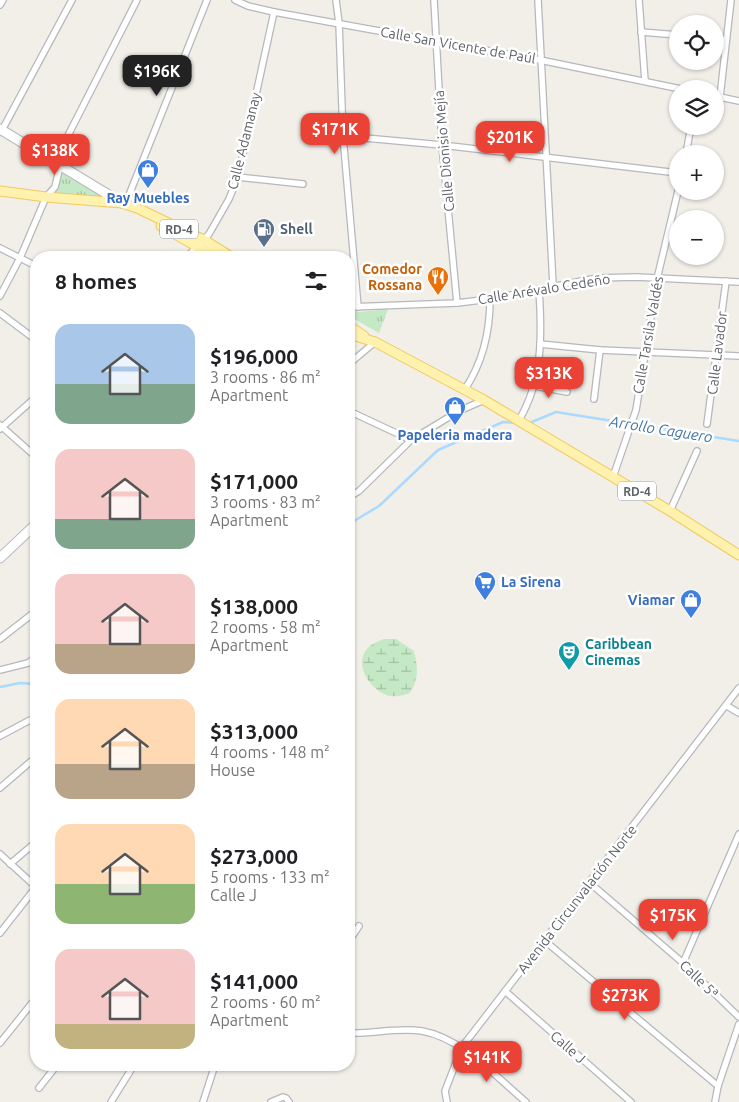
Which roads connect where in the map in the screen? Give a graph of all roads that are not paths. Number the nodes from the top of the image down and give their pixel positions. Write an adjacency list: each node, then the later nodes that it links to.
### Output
1 (3, 0): 11 (street)
2 (72, 0): 24 (street)
3 (137, 0): 28 (street)
4 (206, 0): 35 (street)
5 (235, 0): 12 (street, Calle San Vicente de Paúl)
6 (336, 0): 13 (street)
7 (434, 0): 17 (street, Calle Dionisio Mejía)
8 (538, 0): 18 (street)
9 (639, 0): 14 (street)
10 (731, 0): 16 (street)
11 (0, 5)
12 (274, 12): 13 (street, Calle San Vicente de Paúl); 30 (street, Calle Adamanay)
13 (339, 23): 17 (street, Calle San Vicente de Paúl); 25 (street)
14 (641, 32): 15 (street); 20 (street)
15 (669, 34)
16 (726, 40): 19 (street)
17 (436, 41): 18 (street, Calle San Vicente de Paúl); 26 (street, Calle Dionisio Mejía)
18 (540, 60): 20 (street, Calle San Vicente de Paúl); 27 (street)
19 (720, 80)
20 (645, 81): 21 (street, Calle San Vicente de Paúl)
21 (669, 86)
22 (724, 98): 23 (street)
23 (739, 101)
24 (1, 131): 28 (main road)
25 (344, 136): 26 (street); 41 (street)
26 (442, 145): 27 (street); 52 (street, Calle Dionisio Mejía)
27 (546, 156): 29 (street); 48 (street)
28 (57, 164): 33 (street); 35 (main road)
29 (669, 172)
30 (238, 177): 31 (street); 36 (street, Calle Adamanay)
31 (303, 184)
32 (0, 191): 33 (main road, RD-4)
33 (46, 197): 35 (main road, RD-4); 42 (street)
34 (676, 200): 45 (street, Calle Tarsila Valdés)
35 (122, 203): 36 (main road, RD-4)
36 (200, 243): 38 (street, Calle Adamanay); 39 (main road, RD-4); 40 (main road, RD-4)
37 (0, 248): 42 (street)
38 (193, 251)
39 (209, 251)
40 (218, 251)
41 (353, 251)
42 (20, 258): 43 (street); 50 (street)
43 (30, 263)
44 (355, 271): 54 (street)
45 (657, 279): 46 (street, Calle Arévalo Cedeño); 48 (street, Calle Arévalo Cedeño); 62 (street, Calle Tarsila Valdés)
46 (726, 281): 47 (street, Calle Arévalo Cedeño); 63 (street, Calle Lavador)
47 (739, 282)
48 (553, 286): 49 (street, Calle Arévalo Cedeño)
49 (540, 289): 51 (street, Calle Arévalo Cedeño); 60 (street)
50 (0, 296)
51 (490, 298): 52 (street, Calle Arévalo Cedeño); 67 (street)
52 (457, 303): 54 (street, Calle Arévalo Cedeño)
53 (355, 308): 54 (street, Calle Arévalo Cedeño)
54 (358, 308)
55 (0, 313): 57 (street)
56 (355, 330): 59 (main road, RD-4)
57 (30, 336)
58 (355, 336): 59 (main road, RD-4)
59 (375, 342): 65 (street); 67 (main road, RD-4)
60 (540, 344): 61 (street); 66 (street)
61 (600, 350): 62 (street); 69 (street)
62 (644, 351): 63 (street); 79 (street, Calle Tarsila Valdés)
63 (717, 354): 64 (street); 74 (street, Calle Lavador)
64 (739, 356)
65 (355, 359)
66 (535, 386): 68 (street); 73 (street)
67 (465, 389): 70 (main road, RD-4)
68 (567, 392)
69 (594, 399)
70 (484, 400): 73 (main road, RD-4); 76 (street)
71 (30, 402): 75 (street)
72 (355, 414): 76 (street)
73 (520, 421): 79 (main road, RD-4)
74 (707, 424)
75 (1, 427): 78 (street)
76 (411, 440): 80 (street)
77 (697, 451): 81 (street)
78 (30, 452)
79 (613, 477): 81 (main road, RD-4)
80 (355, 493)
81 (670, 511): 83 (main road, RD-4)
82 (30, 530): 84 (main road)
83 (738, 551)
84 (0, 558)
85 (30, 616): 86 (street)
86 (0, 639)
87 (30, 662): 88 (street)
88 (0, 670)
89 (739, 688): 90 (street, Avenida Circunvalación Norte)
90 (727, 706): 91 (street); 101 (street, Avenida Circunvalación Norte)
91 (739, 713)
92 (30, 720): 93 (street)
93 (0, 736)
94 (30, 762): 95 (street)
95 (0, 788)
96 (739, 834): 107 (street)
97 (30, 847): 99 (street)
98 (0, 854): 99 (street)
99 (10, 864): 100 (street)
100 (30, 882)
101 (590, 883): 106 (street, Avenida Circunvalación Norte); 107 (street, Calle 5ª)
102 (30, 895): 105 (street)
103 (359, 926): 104 (street)
104 (355, 932)
105 (0, 933)
106 (545, 941): 108 (street, Avenida Circunvalación Norte); 118 (street)
107 (683, 963): 110 (street, Calle 5ª)
108 (506, 991): 114 (street, Avenida Circunvalación Norte); 126 (street, Calle J)
109 (30, 1006): 113 (street)
110 (739, 1017)
111 (739, 1024): 118 (street)
112 (355, 1033): 114 (street)
113 (0, 1043)
114 (462, 1047): 124 (street, Avenida Circunvalación Norte); 125 (street)
115 (52, 1071): 119 (street)
116 (130, 1071): 120 (street)
117 (213, 1071): 121 (street)
118 (718, 1086): 127 (street)
119 (39, 1088)
120 (111, 1102)
121 (203, 1102)
122 (271, 1102): 123 (street)
123 (289, 1102)
124 (447, 1102)
125 (526, 1102)
126 (631, 1102)
127 (715, 1102)

